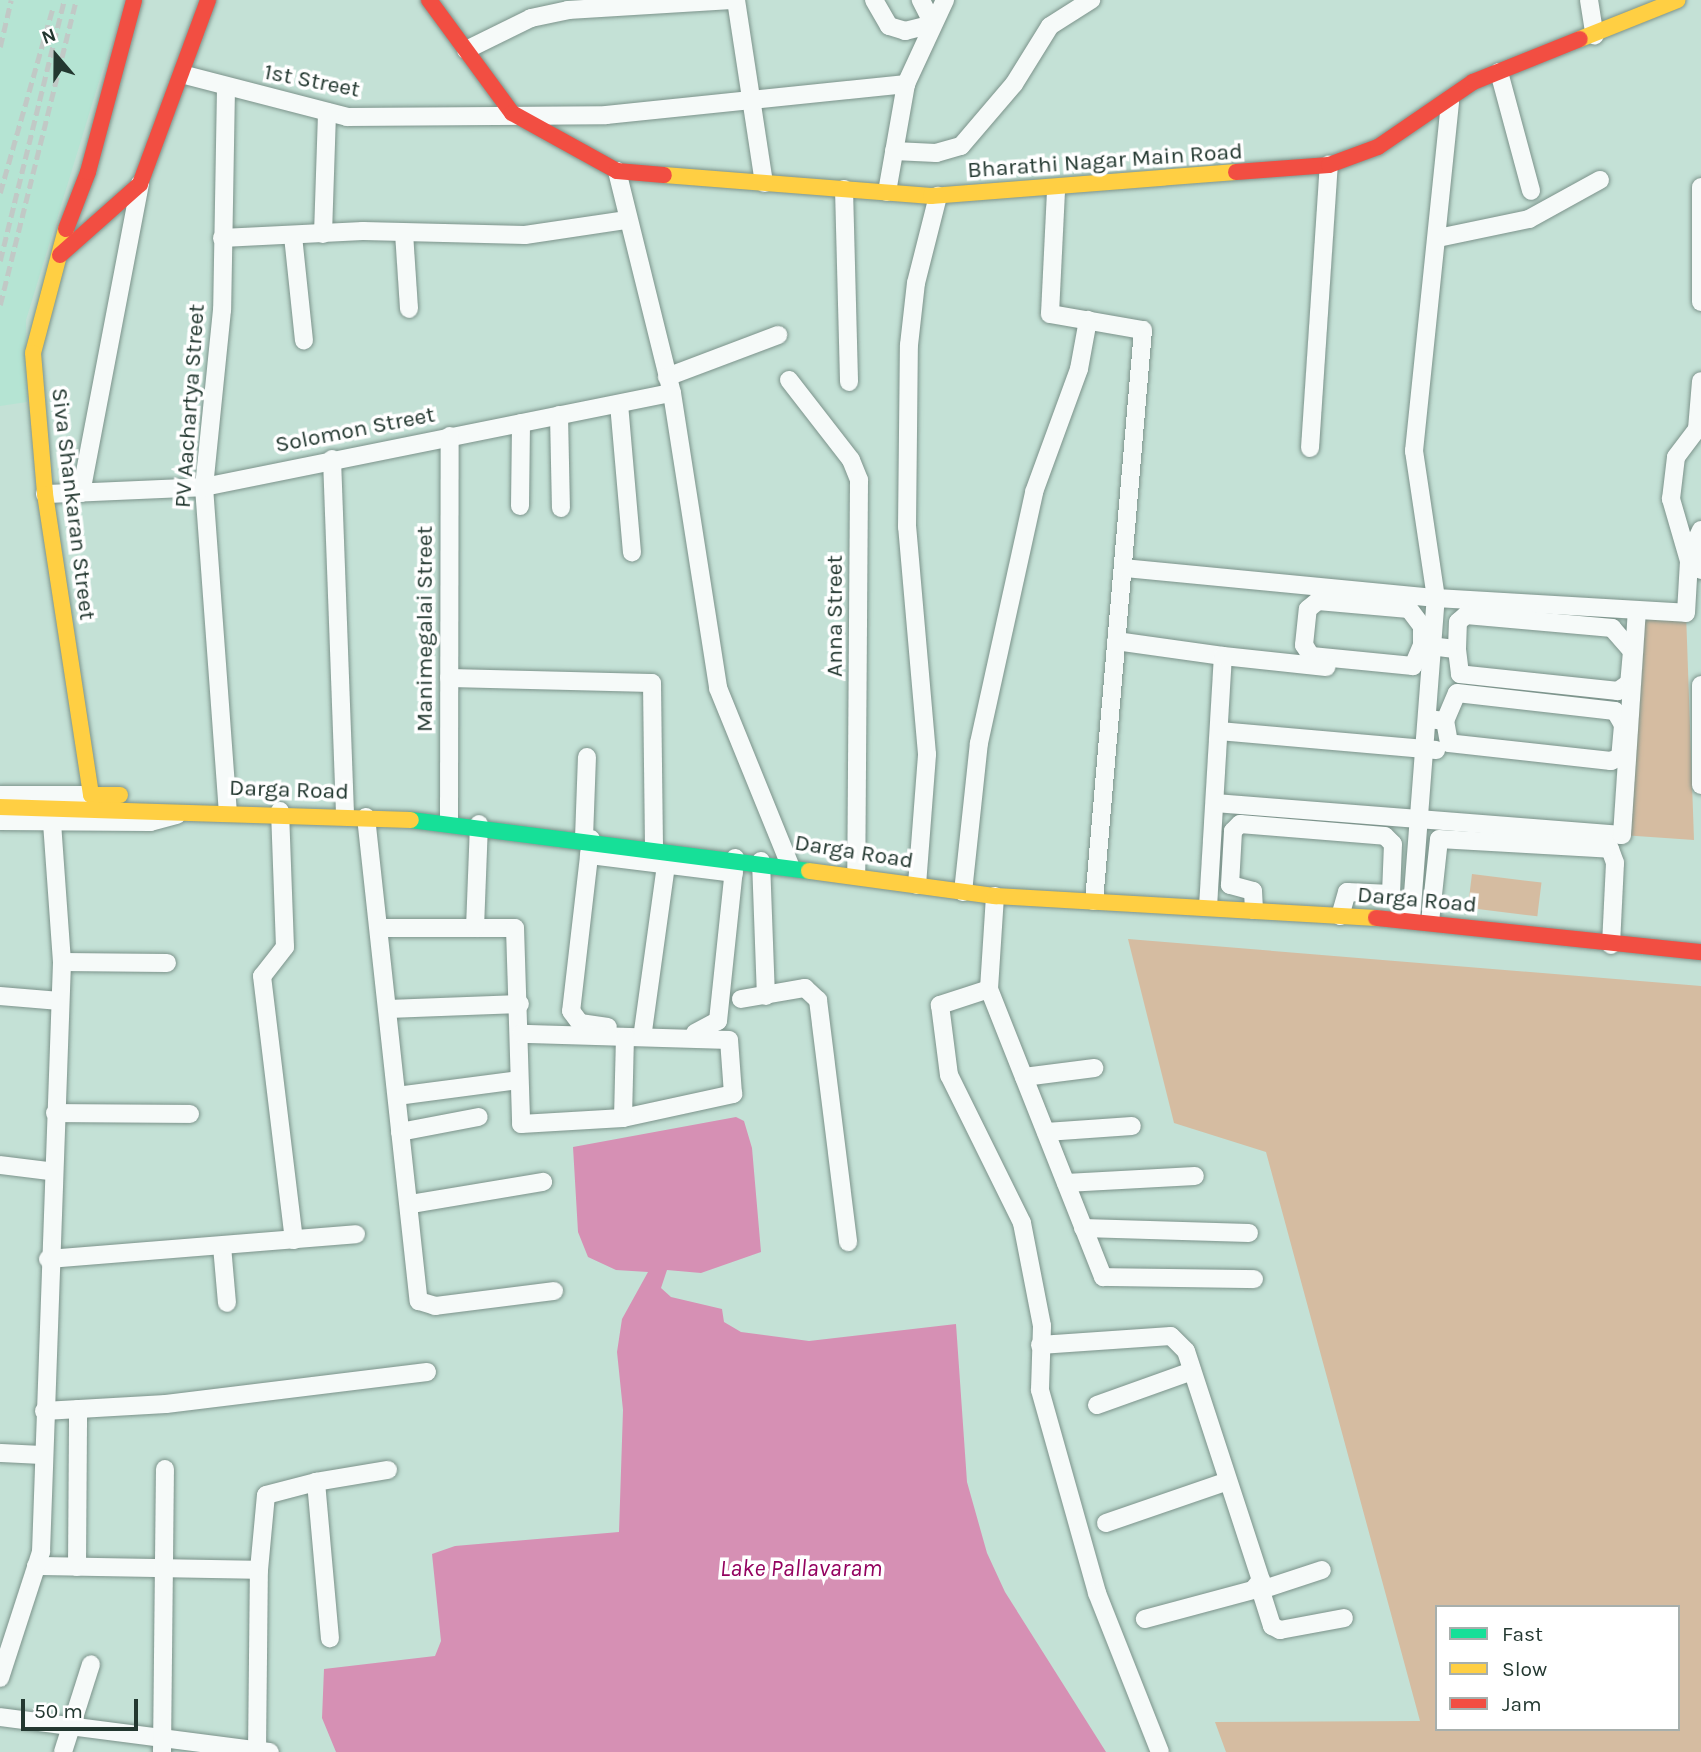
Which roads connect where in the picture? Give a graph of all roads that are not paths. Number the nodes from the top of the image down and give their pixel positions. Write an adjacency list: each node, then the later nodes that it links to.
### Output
1 (134, 0): 42 (street, Siva Shankaran Street)
2 (208, 0): 19 (street)
3 (220, 0): 16 (street)
4 (429, 0): 14 (street)
5 (734, 0): 14 (street); 20 (street)
6 (874, 0): 12 (street)
7 (921, 0): 12 (street)
8 (945, 0): 12 (street)
9 (1091, 0): 24 (street)
10 (1589, 0): 13 (street)
11 (1678, 0): 13 (street, Bharathi Nagar Main Road)
12 (933, 23): 17 (street)
13 (1595, 36): 15 (street, Bharathi Nagar Main Road)
14 (466, 50): 23 (street)
15 (1499, 72): 21 (street, Bharathi Nagar Main Road); 33 (street)
16 (189, 76): 18 (street, 1st Street); 19 (street)
17 (906, 84): 20 (street, 1st Street); 24 (street)
18 (226, 88): 22 (street, 1st Street); 40 (street, PV Aachartya Street)
19 (170, 95): 29 (street)
20 (752, 99): 23 (street, 1st Street); 28 (street)
21 (1450, 102): 25 (street, Bharathi Nagar Main Road); 41 (street)
22 (327, 112): 23 (street, 1st Street); 38 (street)
23 (512, 113): 26 (street, Bharathi Nagar Main Road)
24 (894, 151): 34 (street)
25 (1329, 165): 32 (street, Bharathi Nagar Main Road); 56 (street)
26 (617, 171): 28 (street, Bharathi Nagar Main Road); 36 (street)
27 (1600, 180): 41 (street)
28 (764, 183): 31 (street, Bharathi Nagar Main Road)
29 (140, 184): 42 (street); 59 (street)
30 (1701, 187): 43 (street)
31 (844, 189): 34 (street, Bharathi Nagar Main Road); 50 (street)
32 (1056, 191): 35 (street, Bharathi Nagar Main Road); 45 (street)
33 (1531, 191)
34 (887, 192): 35 (street, Bharathi Nagar Main Road)
35 (938, 196): 106 (street)
36 (627, 220): 37 (street); 51 (street)
37 (404, 233): 38 (street); 44 (street)
38 (323, 234): 39 (street)
39 (293, 236): 40 (street); 47 (street)
40 (222, 238): 58 (street, PV Aachartya Street)
41 (1438, 238): 67 (street)
42 (52, 263): 60 (street, Siva Shankaran Street)
43 (1701, 302)
44 (409, 309)
45 (1088, 320): 65 (street); 107 (street)
46 (778, 335): 51 (street, Solomon Street)
47 (304, 340)
48 (789, 380): 105 (street, Anna Street)
49 (1701, 381): 68 (street)
50 (849, 382)
51 (669, 385): 52 (street, Solomon Street); 103 (street)
52 (619, 404): 53 (street, Solomon Street); 64 (street)
53 (559, 415): 54 (street, Solomon Street); 62 (street)
54 (521, 423): 55 (street, Solomon Street); 61 (street)
55 (450, 436): 57 (street, Solomon Street); 73 (street, Manimegalai Street)
56 (1310, 447)
57 (332, 459): 58 (street, Solomon Street); 92 (street)
58 (204, 487): 59 (street, Solomon Street); 90 (street, PV Aachartya Street)
59 (81, 493): 60 (street, Solomon Street)
60 (45, 494): 86 (street, Siva Shankaran Street)
61 (520, 506)
62 (561, 508)
63 (1701, 530): 66 (street)
64 (632, 552)
65 (1124, 568): 67 (street); 69 (street)
66 (1701, 570)
67 (1436, 598): 68 (street); 70 (street)
68 (1637, 610): 76 (street)
69 (1116, 641): 72 (street); 109 (street)
70 (1427, 645): 70 (street); 71 (street); 74 (street)
71 (1457, 649): 71 (street)
72 (1223, 656): 74 (street); 79 (street)
73 (449, 678): 97 (street, Manimegalai Street); 100 (street)
74 (1429, 679): 76 (street); 77 (street)
75 (1701, 685): 83 (street)
76 (1633, 697): 82 (street)
77 (1427, 719): 78 (street); 80 (street)
78 (1445, 721): 78 (street)
79 (1219, 731): 80 (street); 87 (street)
80 (1424, 749): 82 (street); 94 (street)
81 (587, 757): 99 (street)
82 (1627, 766): 94 (street)
83 (1701, 785): 84 (street)
84 (1701, 791)
85 (0, 795): 86 (street)
86 (91, 795): 89 (street)
87 (1214, 803): 94 (street); 110 (street)
88 (0, 807): 89 (street, Darga Road)
89 (187, 809): 90 (street, Darga Road); 96 (street)
90 (228, 810): 91 (street, Darga Road)
91 (280, 811): 92 (street, Darga Road); 151 (street)
92 (345, 814): 93 (street, Darga Road)
93 (366, 817): 97 (street, Darga Road); 116 (street)
94 (1419, 819): 113 (street)
95 (0, 821): 96 (street)
96 (52, 822): 119 (street)
97 (449, 822): 98 (street, Darga Road)
98 (479, 824): 99 (street, Darga Road); 115 (street)
99 (588, 844): 100 (street, Darga Road); 102 (street); 128 (street)
100 (654, 847): 104 (street, Darga Road)
101 (761, 862): 103 (street, Darga Road); 104 (street, Darga Road); 123 (street)
102 (666, 865): 104 (street); 128 (street)
103 (790, 865): 105 (street, Darga Road)
104 (735, 866): 128 (street)
105 (856, 875): 106 (street, Darga Road)
106 (917, 885): 107 (street, Darga Road)
107 (963, 891): 108 (street, Darga Road)
108 (995, 896): 109 (street, Darga Road); 121 (street)
109 (1094, 901): 110 (street, Darga Road)
110 (1208, 907): 111 (street, Darga Road)
111 (1254, 910): 112 (street, Darga Road); 112 (street)
112 (1340, 916): 113 (street, Darga Road)
113 (1411, 920): 114 (street, Darga Road)
114 (1430, 922): 117 (street, Darga Road); 117 (street)
115 (475, 928): 116 (street); 126 (street)
116 (380, 929): 127 (street)
117 (1611, 945): 118 (street, Darga Road)
118 (1701, 952)
119 (62, 962): 120 (street); 125 (street)
120 (167, 962)
121 (989, 989): 132 (street); 158 (street)
122 (0, 996): 125 (street)
123 (766, 996): 124 (street); 152 (street)
124 (741, 999)
125 (60, 1001): 135 (street)
126 (520, 1004): 127 (street); 129 (street)
127 (388, 1009): 134 (street)
128 (643, 1031)
129 (521, 1034): 130 (street); 133 (street)
130 (625, 1037): 138 (street); 138 (street)
131 (1094, 1068): 132 (street)
132 (1024, 1077): 141 (street)
133 (519, 1080): 134 (street); 138 (street)
134 (397, 1096): 140 (street)
135 (55, 1113): 136 (street); 143 (street)
136 (190, 1114)
137 (479, 1117): 140 (street)
138 (623, 1118)
139 (1132, 1126): 141 (street)
140 (400, 1132): 147 (street)
141 (1046, 1132): 146 (street)
142 (0, 1166): 143 (street)
143 (49, 1171): 154 (street)
144 (1195, 1176): 146 (street)
145 (543, 1182): 147 (street)
146 (1066, 1183): 148 (street)
147 (411, 1204): 156 (street)
148 (1083, 1228): 149 (street); 155 (street)
149 (1249, 1233)
150 (356, 1234): 151 (street)
151 (294, 1240): 153 (street)
152 (848, 1241)
153 (222, 1246): 154 (street); 157 (street)
154 (48, 1259): 163 (street)
155 (1254, 1279)
156 (554, 1291)
157 (227, 1303)
158 (1040, 1345): 159 (street); 188 (street)
159 (1192, 1371): 161 (street); 169 (street)
160 (427, 1372): 162 (street)
161 (1097, 1405)
162 (78, 1409): 163 (street); 172 (street)
163 (44, 1411): 165 (street)
164 (0, 1453): 165 (street)
165 (43, 1455): 171 (street)
166 (165, 1469): 173 (street)
167 (388, 1470): 168 (street)
168 (316, 1482): 174 (street); 179 (street)
169 (1225, 1482): 170 (street); 176 (street)
170 (1106, 1523)
171 (36, 1566): 172 (street); 181 (street)
172 (77, 1567): 173 (street)
173 (166, 1567): 174 (street); 185 (street)
174 (259, 1570): 186 (street)
175 (1322, 1570): 176 (street)
176 (1260, 1587): 177 (street); 178 (street)
177 (1344, 1618)
178 (1145, 1619)
179 (330, 1638)
180 (91, 1664): 183 (street)
181 (0, 1678)
182 (0, 1717): 183 (street)
183 (72, 1726): 184 (street); 187 (street)
184 (120, 1743): 185 (street)
185 (162, 1745): 186 (street)
186 (261, 1751)
187 (63, 1752)
188 (1160, 1752)

